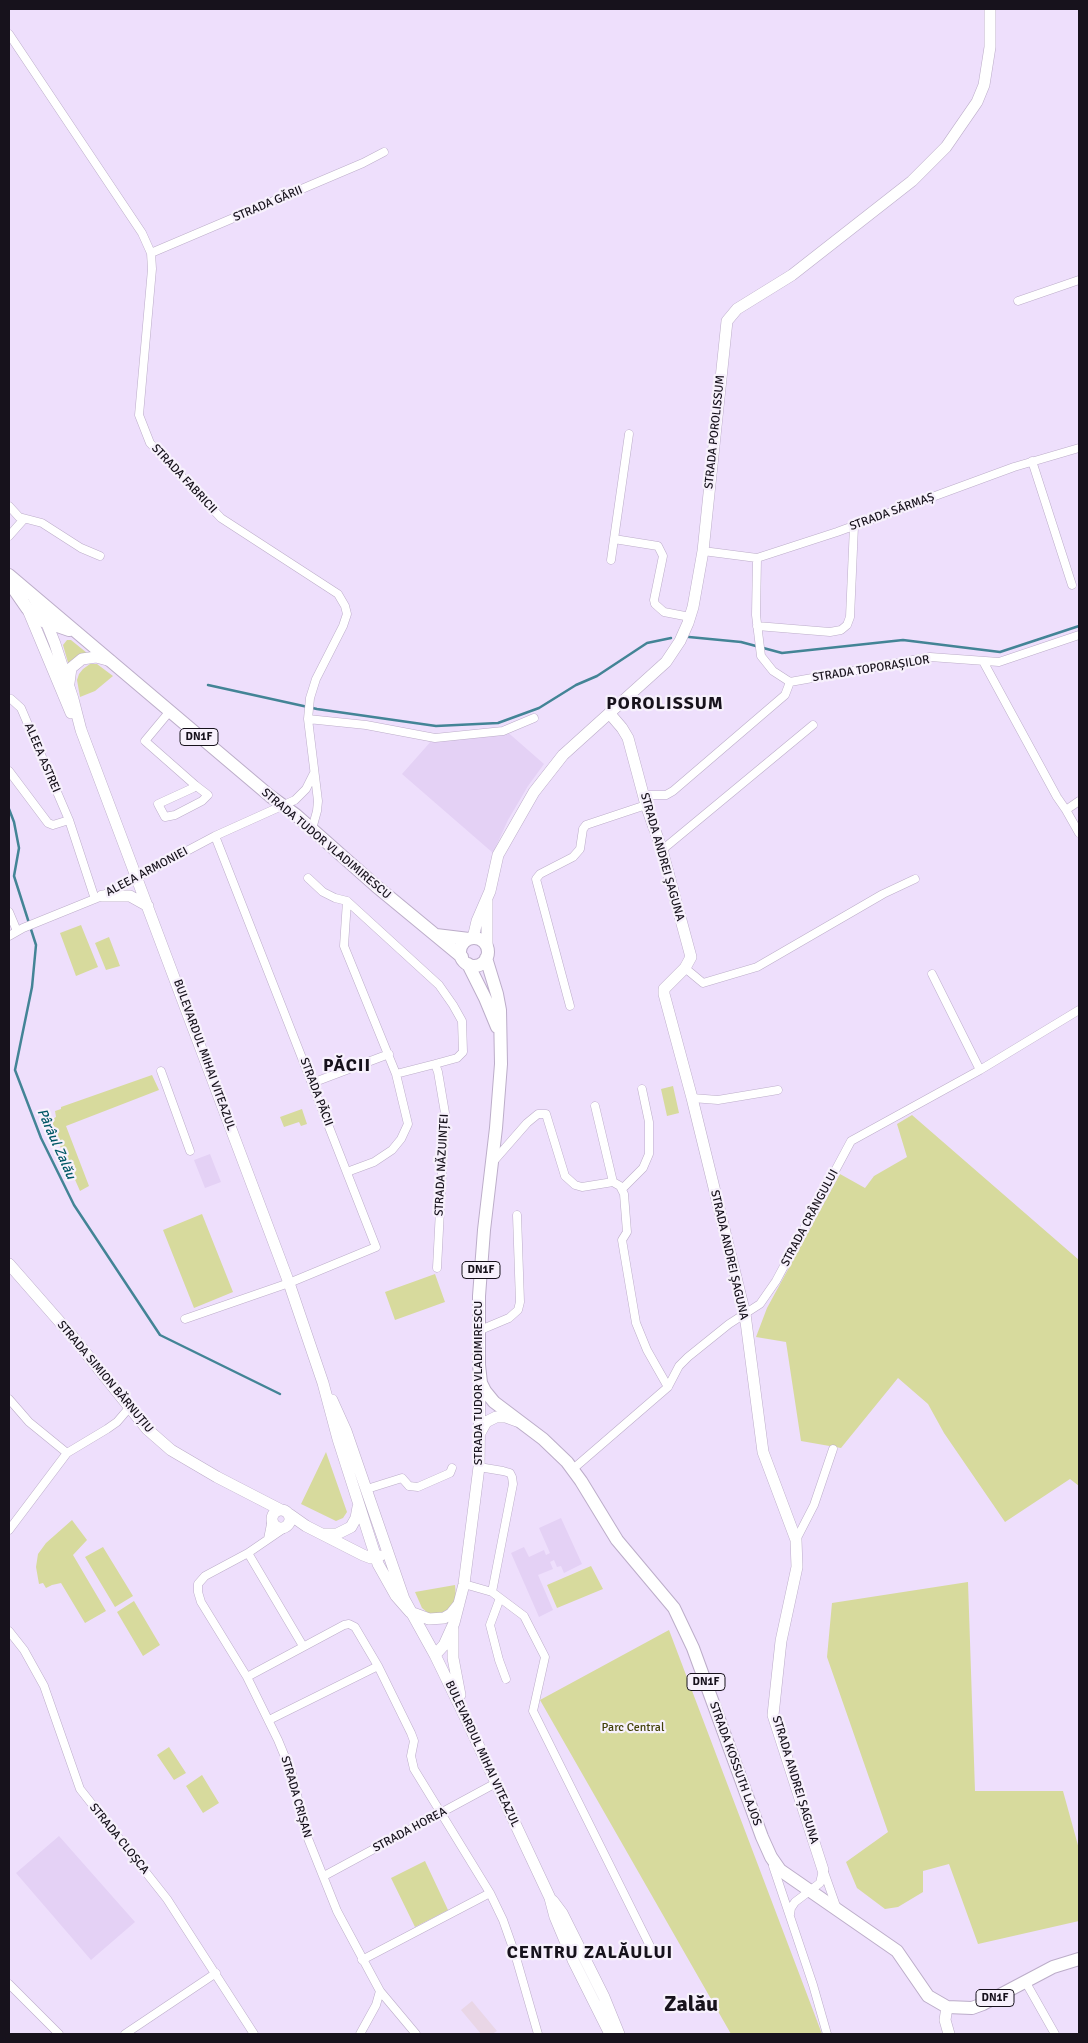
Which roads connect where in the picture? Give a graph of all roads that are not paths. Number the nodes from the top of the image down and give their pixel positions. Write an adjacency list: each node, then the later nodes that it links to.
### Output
1 (990, 9): 15 (main road, STRADA POROLISSUM)
2 (9, 34): 4 (street, STRADA FABRICII)
3 (384, 152): 4 (street, STRADA GĂRII)
4 (151, 253): 37 (street, STRADA FABRICII)
5 (1079, 280): 6 (street)
6 (1018, 301)
7 (629, 434): 14 (street)
8 (1079, 448): 9 (street, STRADA SĂRMAȘ)
9 (1032, 462): 12 (street, STRADA SĂRMAȘ); 21 (street)
10 (9, 506): 11 (street)
11 (24, 519): 13 (street); 16 (street)
12 (854, 526): 17 (street, STRADA SĂRMAȘ); 26 (street)
13 (9, 536)
14 (614, 539): 18 (street); 24 (street)
15 (703, 551): 17 (street, STRADA SĂRMAȘ); 24 (main road, STRADA POROLISSUM)
16 (100, 556)
17 (757, 558): 26 (street)
18 (611, 560)
19 (9, 575): 22 (main road, BULEVARDUL MIHAI VITEAZUL)
20 (9, 582): 23 (main road, BULEVARDUL MIHAI VITEAZUL / DN1F)
21 (1072, 585)
22 (26, 588): 25 (main road, BULEVARDUL MIHAI VITEAZUL); 28 (main road, STRADA TUDOR VLADIMIRESCU / DN1F)
23 (27, 608): 25 (main road, STRADA TUDOR VLADIMIRESCU / DN1F); 29 (main road, BULEVARDUL MIHAI VITEAZUL / DN1F)
24 (690, 617): 36 (main road, STRADA POROLISSUM)
25 (50, 624): 28 (main road, STRADA TUDOR VLADIMIRESCU / DN1F); 29 (main road); 33 (main road, BULEVARDUL MIHAI VITEAZUL)
26 (757, 626): 32 (street)
27 (1079, 635): 31 (street, STRADA TOPORAȘILOR)
28 (80, 636): 30 (main road, STRADA TUDOR VLADIMIRESCU / DN1F)
29 (41, 638): 40 (main road, BULEVARDUL MIHAI VITEAZUL / DN1F)
30 (111, 662): 33 (main road); 35 (main road, STRADA TUDOR VLADIMIRESCU / DN1F)
31 (984, 663): 32 (street, STRADA TOPORAȘILOR); 47 (street)
32 (790, 682): 44 (street)
33 (70, 687): 40 (main road, BULEVARDUL MIHAI VITEAZUL)
34 (11, 699): 48 (street, ALEEA ASTREI)
35 (170, 711): 43 (street); 46 (main road, STRADA TUDOR VLADIMIRESCU / DN1F)
36 (610, 714): 44 (main road, STRADA ANDREI ȘAGUNA); 57 (main road, STRADA POROLISSUM)
37 (308, 716): 38 (street); 42 (street, STRADA FABRICII)
38 (534, 718)
39 (813, 725): 52 (street)
40 (81, 730): 53 (main road, BULEVARDUL MIHAI VITEAZUL)
41 (9, 770): 48 (street)
42 (314, 772): 46 (street); 49 (street, STRADA FABRICII)
43 (195, 785): 43 (street)
44 (645, 800): 52 (main road, STRADA ANDREI ȘAGUNA); 69 (street)
45 (1079, 801): 47 (street)
46 (283, 806): 49 (main road, STRADA TUDOR VLADIMIRESCU / DN1F); 51 (street, ALEEA ARMONIEI)
47 (1066, 810): 50 (street)
48 (69, 820): 56 (street, ALEEA ASTREI)
49 (312, 829): 62 (main road, STRADA TUDOR VLADIMIRESCU / DN1F)
50 (1079, 833)
51 (215, 836): 53 (street, ALEEA ARMONIEI); 77 (street, STRADA PĂCII)
52 (662, 850): 67 (main road, STRADA ANDREI ȘAGUNA)
53 (138, 877): 56 (street, ALEEA ARMONIEI); 59 (main road, BULEVARDUL MIHAI VITEAZUL)
54 (308, 878): 58 (street)
55 (915, 879): 67 (street)
56 (99, 898): 59 (main road); 61 (street, ALEEA ARMONIEI)
57 (487, 899): 64 (main road, STRADA POROLISSUM); 65 (main road, STRADA POROLISSUM)
58 (347, 902): 72 (street); 73 (street)
59 (148, 906): 90 (main road, BULEVARDUL MIHAI VITEAZUL)
60 (9, 912): 61 (street)
61 (20, 929): 63 (street, ALEEA ARMONIEI)
62 (436, 935): 64 (main road); 66 (main road, STRADA TUDOR VLADIMIRESCU / DN1F)
63 (9, 936)
64 (471, 939): 65 (main road); 66 (main road)
65 (486, 952): 66 (main road); 71 (main road, STRADA TUDOR VLADIMIRESCU / DN1F)
66 (465, 961): 71 (main road, STRADA TUDOR VLADIMIRESCU / DN1F)
67 (685, 968): 80 (main road, STRADA ANDREI ȘAGUNA)
68 (932, 974): 74 (street)
69 (570, 1006)
70 (1079, 1010): 74 (street, STRADA CRÂNGULUI)
71 (501, 1044): 83 (main road, STRADA TUDOR VLADIMIRESCU / DN1F)
72 (389, 1054): 76 (street); 77 (street)
73 (435, 1064): 76 (street); 89 (street, STRADA NĂZUINȚEI)
74 (980, 1070): 91 (street, STRADA CRÂNGULUI)
75 (161, 1071): 82 (street)
76 (396, 1074): 84 (street)
77 (312, 1083): 84 (street, STRADA PĂCII)
78 (642, 1088): 86 (street)
79 (778, 1090): 80 (street)
80 (692, 1098): 91 (main road, STRADA ANDREI ȘAGUNA)
81 (595, 1106): 85 (street)
82 (190, 1151)
83 (491, 1165): 85 (street); 93 (main road, STRADA TUDOR VLADIMIRESCU / DN1F)
84 (347, 1172): 90 (street, STRADA PĂCII)
85 (613, 1182): 86 (street)
86 (622, 1189): 96 (street)
87 (517, 1215): 93 (street)
88 (10, 1265): 98 (main road, STRADA SIMION BĂRNUȚIU)
89 (437, 1268)
90 (289, 1283): 92 (street, STRADA PĂCII); 95 (main road, BULEVARDUL MIHAI VITEAZUL)
91 (745, 1314): 96 (street, STRADA CRÂNGULUI); 114 (main road, STRADA ANDREI ȘAGUNA)
92 (185, 1319)
93 (478, 1331): 94 (main road, STRADA TUDOR VLADIMIRESCU / DN1F)
94 (480, 1376): 99 (main road, STRADA KOSSUTH LAJOS / DN1F); 100 (main road, STRADA TUDOR VLADIMIRESCU)
95 (323, 1383): 108 (main road, BULEVARDUL MIHAI VITEAZUL); 109 (main road, BULEVARDUL MIHAI VITEAZUL)
96 (668, 1387): 107 (street, STRADA CRÂNGULUI)
97 (9, 1399): 104 (street)
98 (129, 1408): 104 (street); 110 (main road, STRADA SIMION BĂRNUȚIU)
99 (502, 1408): 100 (main road); 101 (main road, STRADA KOSSUTH LAJOS / DN1F)
100 (481, 1412): 102 (main road, STRADA TUDOR VLADIMIRESCU)
101 (525, 1425): 102 (main road, STRADA KOSSUTH LAJOS); 107 (main road, STRADA KOSSUTH LAJOS / DN1F)
102 (480, 1433): 105 (main road, STRADA TUDOR VLADIMIRESCU)
103 (833, 1449): 114 (street)
104 (66, 1453): 111 (street)
105 (479, 1467): 118 (main road, STRADA TUDOR VLADIMIRESCU); 119 (street)
106 (452, 1468): 108 (street)
107 (572, 1469): 134 (main road, STRADA KOSSUTH LAJOS / DN1F)
108 (367, 1489): 116 (main road, BULEVARDUL MIHAI VITEAZUL)
109 (357, 1499): 112 (main road); 117 (main road, BULEVARDUL MIHAI VITEAZUL)
110 (281, 1518): 112 (main road, STRADA SIMION BĂRNUȚIU); 113 (street, STRADA CRIȘAN); 113 (street)
111 (9, 1530)
112 (319, 1533): 117 (main road, STRADA SIMION BĂRNUȚIU)
113 (268, 1539): 115 (street, STRADA CRIȘAN)
114 (796, 1540): 135 (main road, STRADA ANDREI ȘAGUNA)
115 (248, 1553): 125 (street); 128 (street, STRADA CRIȘAN)
116 (388, 1554): 117 (main road); 122 (main road, BULEVARDUL MIHAI VITEAZUL)
117 (376, 1558): 122 (main road, BULEVARDUL MIHAI VITEAZUL)
118 (464, 1584): 119 (street); 121 (main road, STRADA TUDOR VLADIMIRESCU)
119 (492, 1592): 120 (street)
120 (500, 1598): 129 (street); 142 (street)
121 (459, 1604): 122 (main road); 123 (main road, STRADA TUDOR VLADIMIRESCU)
122 (410, 1612): 126 (main road, BULEVARDUL MIHAI VITEAZUL)
123 (454, 1623): 126 (main road, STRADA TUDOR VLADIMIRESCU); 131 (main road)
124 (9, 1631): 145 (street, STRADA CLOȘCA)
125 (303, 1646): 127 (street); 128 (street)
126 (435, 1655): 131 (main road, BULEVARDUL MIHAI VITEAZUL)
127 (378, 1666): 130 (street); 133 (street)
128 (247, 1678): 130 (street, STRADA CRIȘAN)
129 (506, 1679)
130 (269, 1720): 136 (street, STRADA CRIȘAN)
131 (467, 1721): 132 (main road, BULEVARDUL MIHAI VITEAZUL)
132 (496, 1783): 133 (street, STRADA HOREA); 139 (main road, BULEVARDUL MIHAI VITEAZUL)
133 (441, 1814): 136 (street, STRADA HOREA); 138 (street)
134 (767, 1850): 137 (main road, STRADA KOSSUTH LAJOS / DN1F); 141 (street)
135 (823, 1870): 137 (street); 140 (street, STRADA ANDREI ȘAGUNA)
136 (324, 1876): 144 (street, STRADA CRIȘAN)
137 (809, 1891): 140 (main road, DN1F); 141 (street)
138 (490, 1893): 144 (street); 155 (street)
139 (550, 1898): 156 (main road, BULEVARDUL MIHAI VITEAZUL); 157 (main road, BULEVARDUL MIHAI VITEAZUL)
140 (841, 1912): 149 (main road, DN1F)
141 (790, 1917): 158 (street)
142 (652, 1950)
143 (1079, 1959): 146 (main road, DN1F)
144 (362, 1960): 148 (street, STRADA CRIȘAN)
145 (216, 1973): 151 (street); 152 (street, STRADA CLOȘCA)
146 (1025, 1981): 149 (main road, DN1F); 160 (street)
147 (9, 1984): 150 (street)
148 (380, 1992): 153 (street); 154 (street, STRADA CRIȘAN)
149 (947, 2007): 159 (main road)
150 (58, 2034)
151 (125, 2034)
152 (254, 2034)
153 (360, 2034)
154 (416, 2034)
155 (538, 2034)
156 (610, 2034)
157 (619, 2034)
158 (827, 2034)
159 (949, 2034)
160 (1055, 2034)

